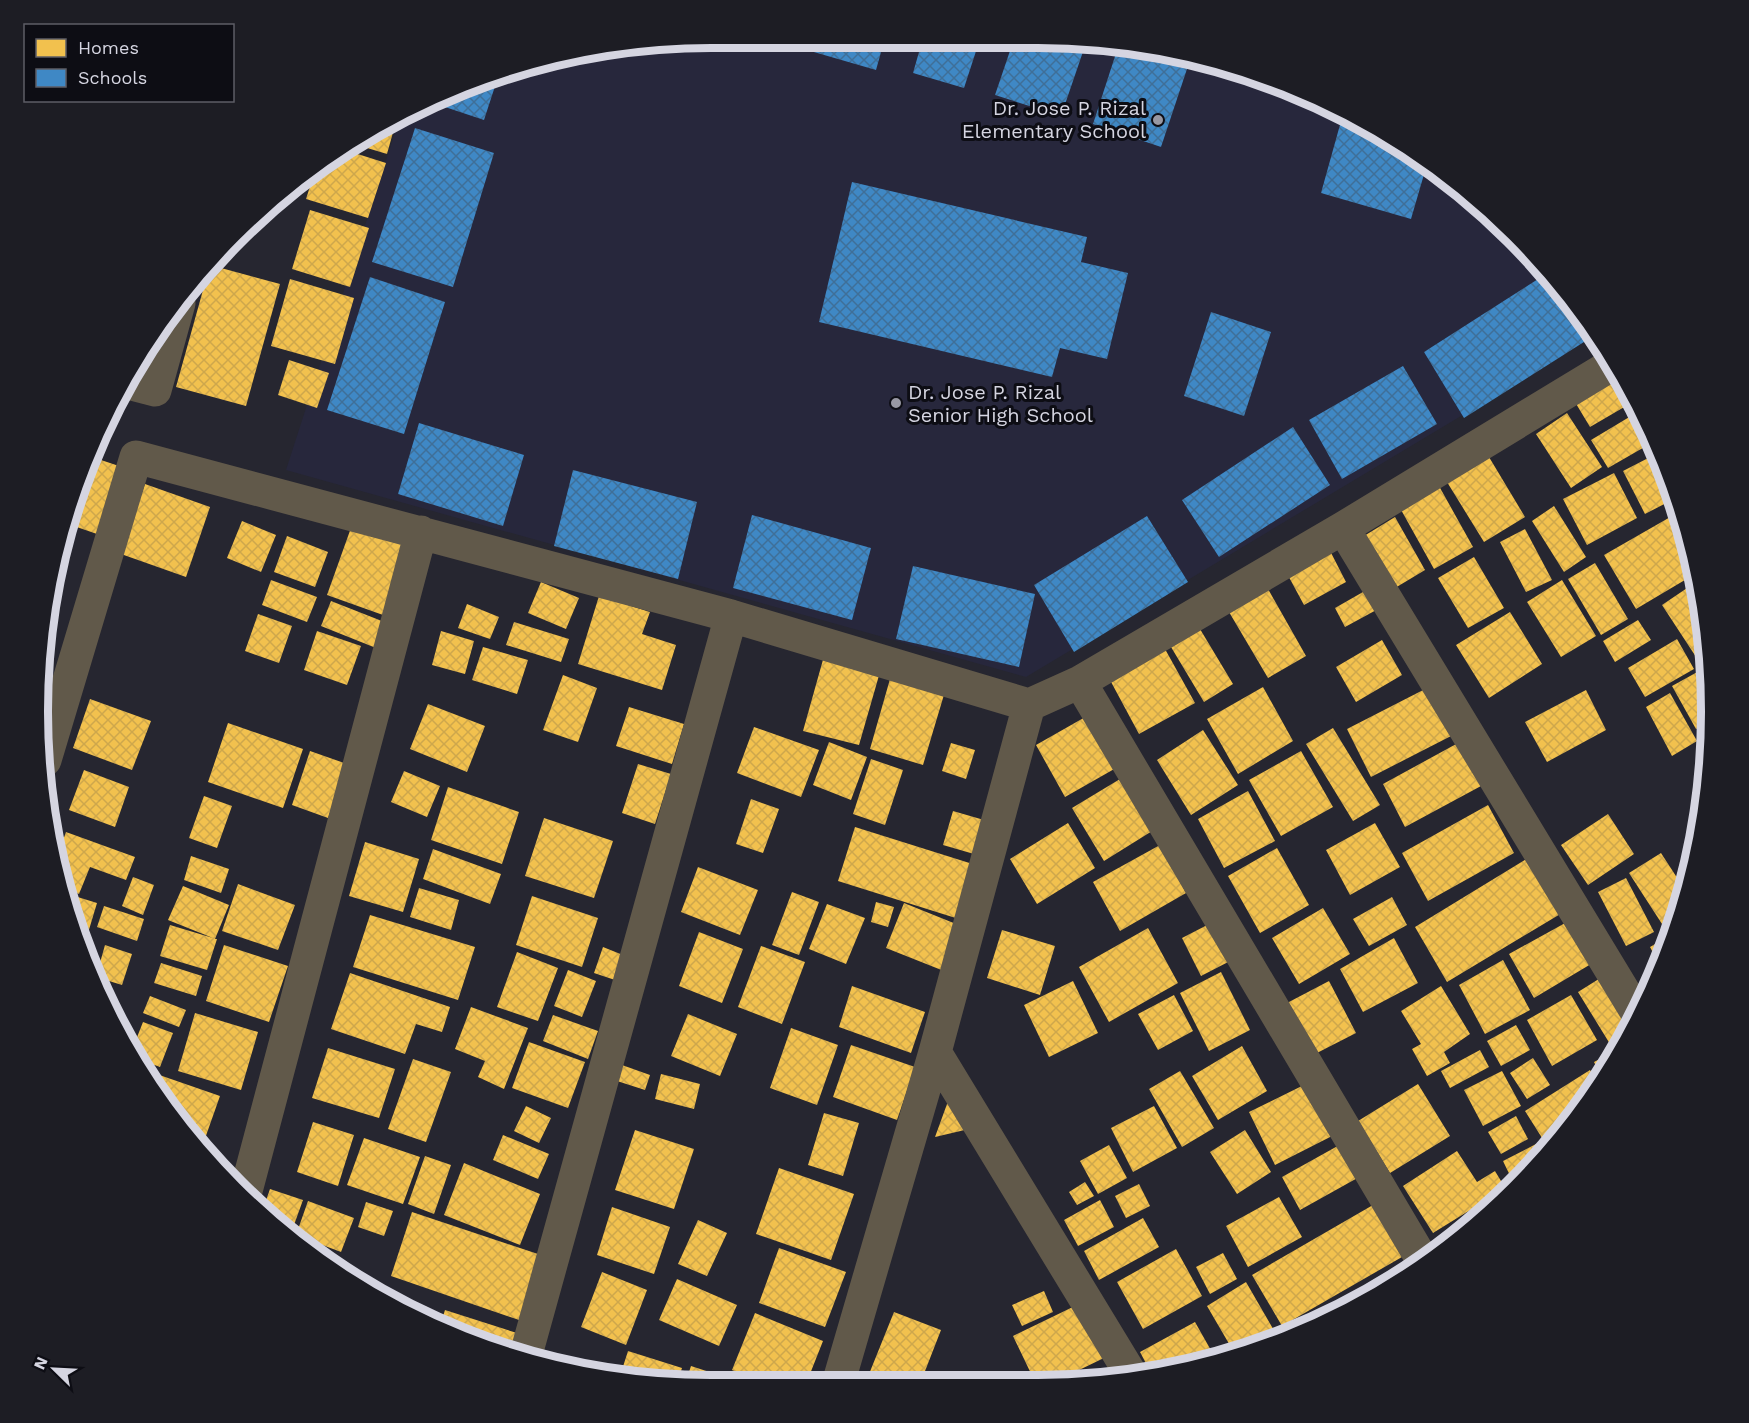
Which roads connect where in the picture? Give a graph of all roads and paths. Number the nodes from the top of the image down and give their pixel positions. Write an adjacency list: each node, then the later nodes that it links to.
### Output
1 (173, 325): 3 (street)
2 (1605, 369): 4 (street)
3 (134, 385)
4 (1343, 528): 7 (street); 10 (street)
5 (421, 532): 6 (street); 9 (street); 12 (street)
6 (731, 616): 8 (street); 14 (street)
7 (1080, 682): 8 (street); 13 (street)
8 (1029, 705): 11 (street)
9 (49, 747)
10 (1633, 1006)
11 (934, 1052): 15 (street); 16 (street)
12 (247, 1186)
13 (1418, 1254)
14 (528, 1348)
15 (1127, 1368)
16 (841, 1375)

